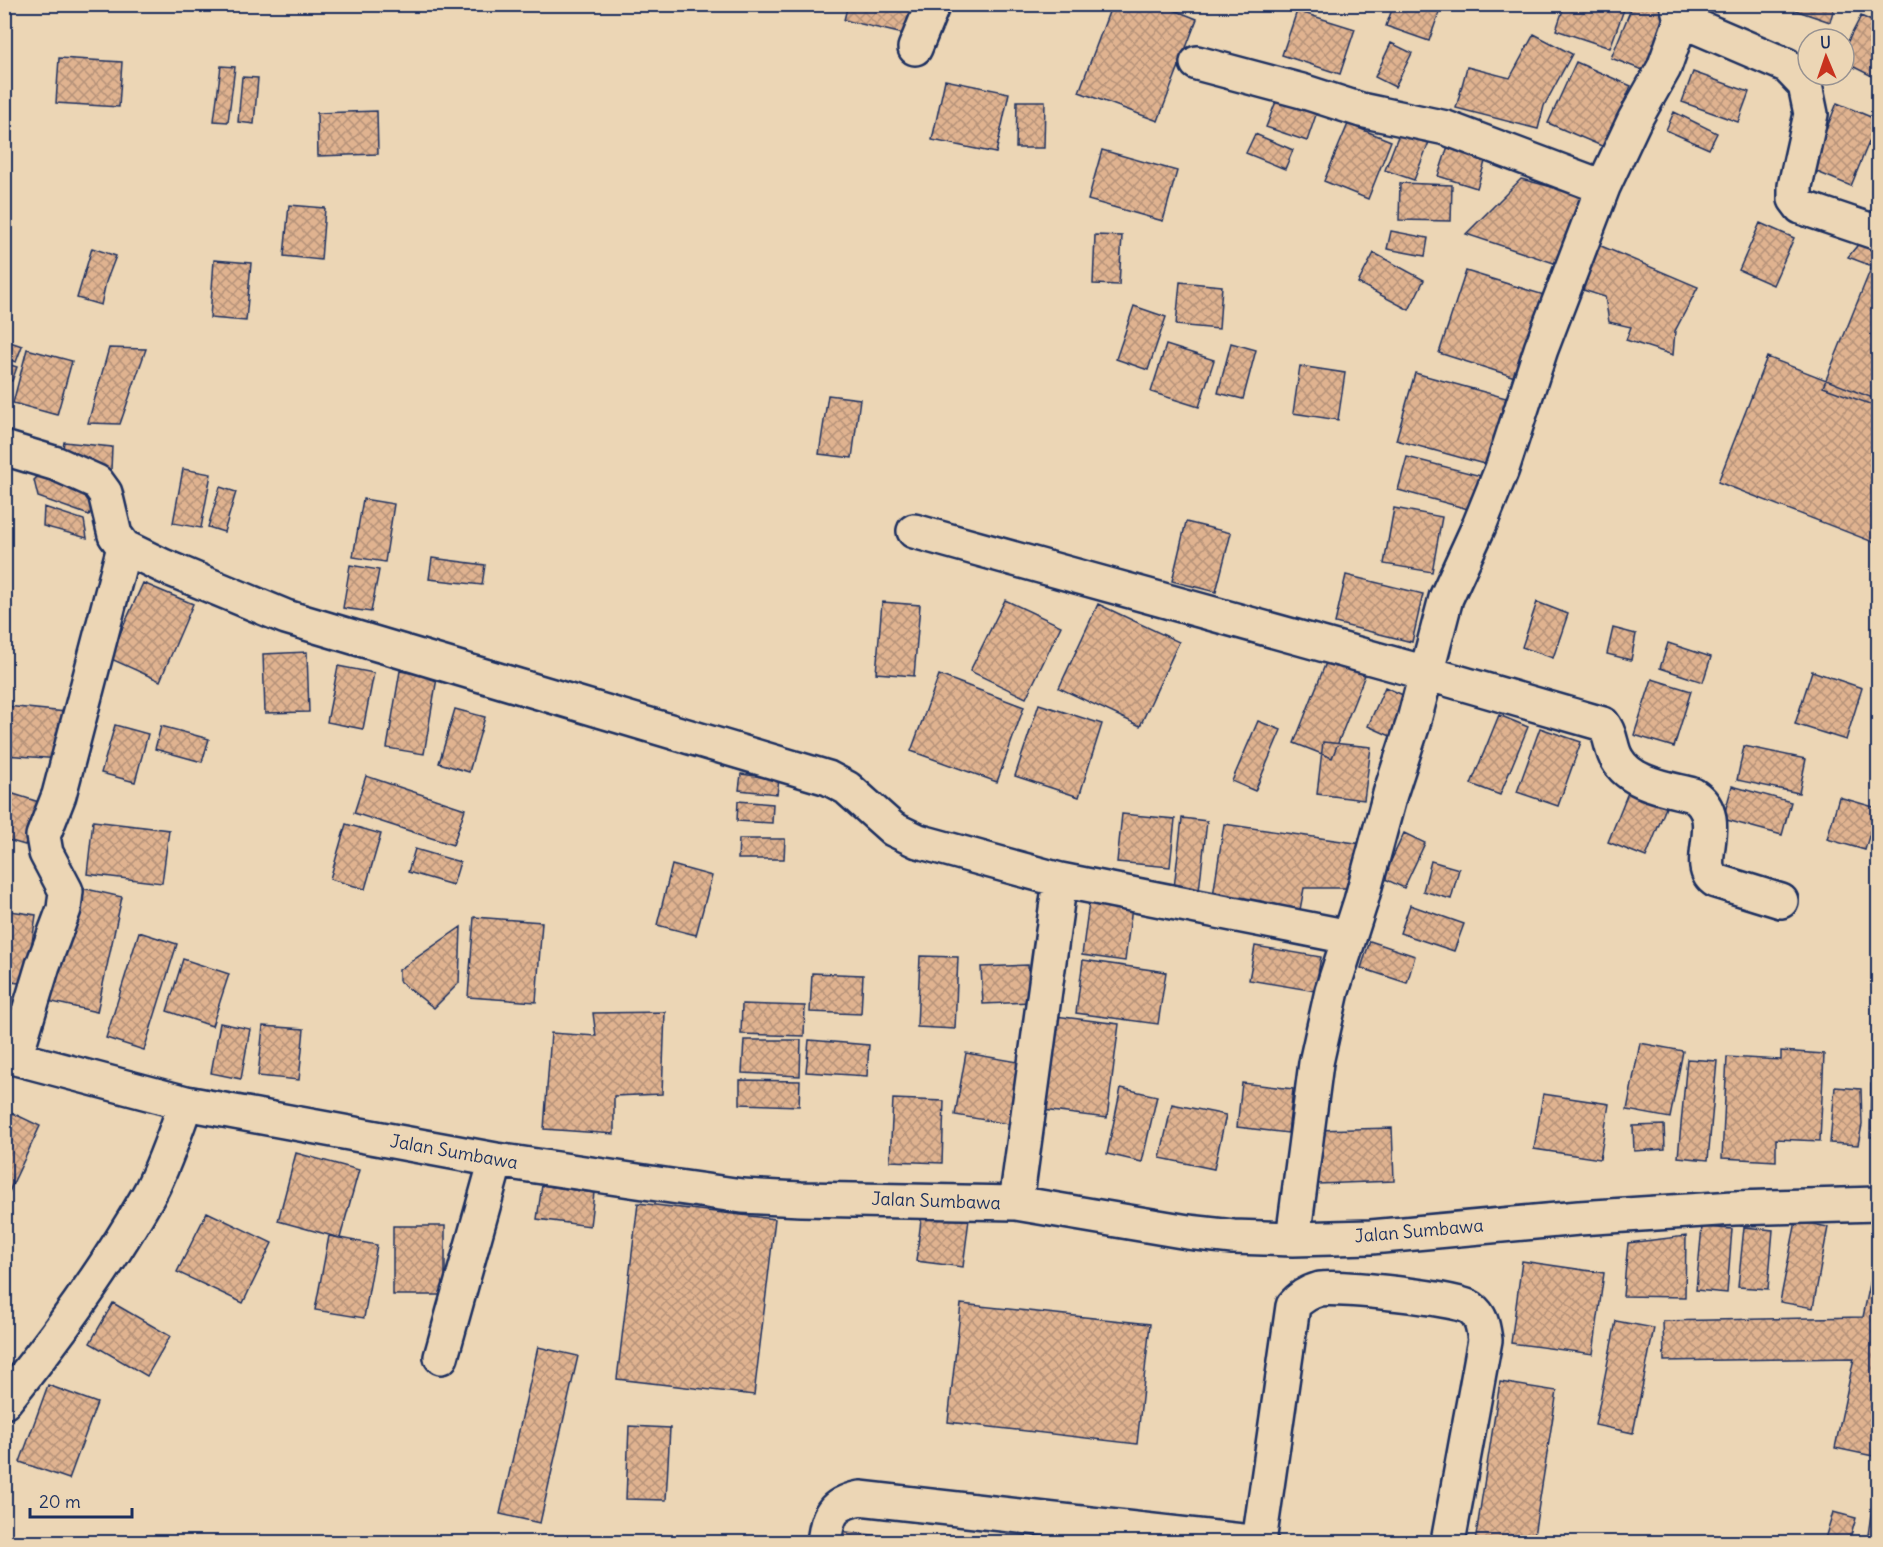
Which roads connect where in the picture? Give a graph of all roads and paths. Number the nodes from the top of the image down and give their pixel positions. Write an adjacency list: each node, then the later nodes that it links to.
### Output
1 (933, 4): 3 (street)
2 (1679, 12): 5 (street); 6 (street)
3 (915, 48)
4 (1197, 63): 5 (street)
5 (1604, 187): 10 (street)
6 (1878, 233)
7 (4, 448): 9 (street)
8 (914, 531): 10 (street)
9 (124, 548): 11 (street); 14 (street)
10 (1426, 672): 12 (street); 13 (street)
11 (1060, 880): 13 (street); 17 (street)
12 (1780, 901)
13 (1349, 937): 19 (street)
14 (10, 1057): 15 (street, Jalan Sumbawa)
15 (186, 1103): 16 (street, Jalan Sumbawa); 21 (street)
16 (496, 1160): 17 (street, Jalan Sumbawa); 20 (street)
17 (1016, 1203): 19 (street, Jalan Sumbawa)
18 (1878, 1204): 19 (street, Jalan Sumbawa)
19 (1293, 1239)
20 (441, 1357)
21 (4, 1401)
22 (824, 1542): 23 (street)
23 (1251, 1542)
24 (1259, 1542): 25 (street)
25 (1448, 1542)

